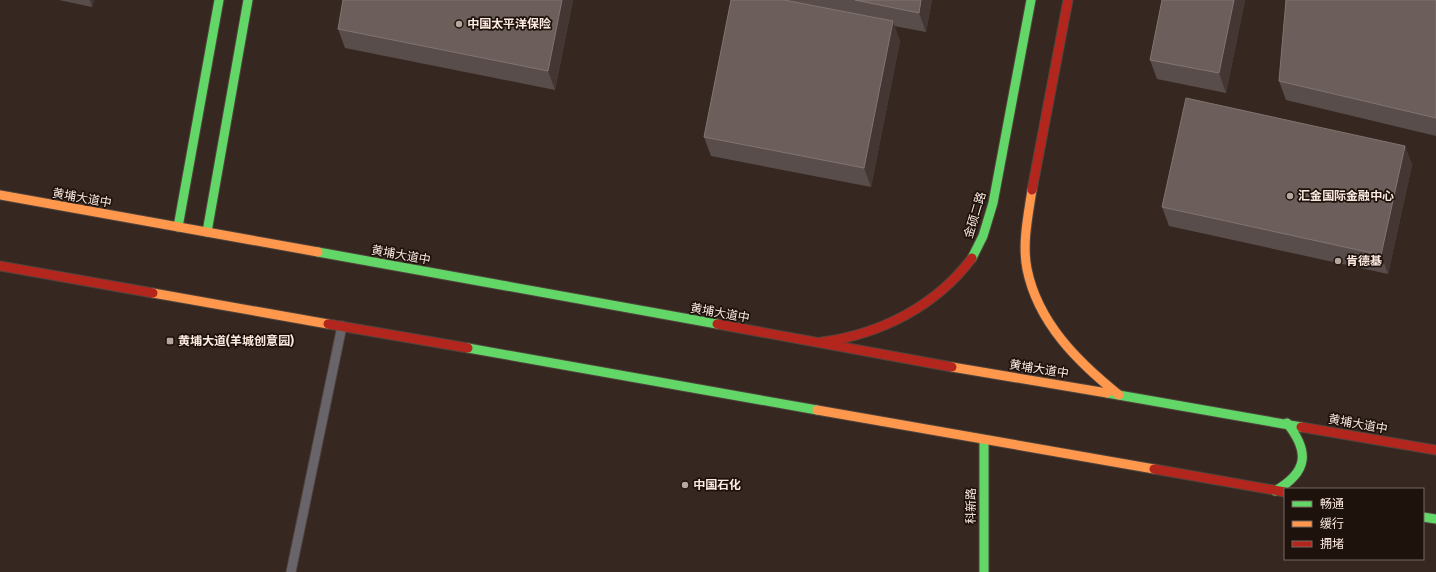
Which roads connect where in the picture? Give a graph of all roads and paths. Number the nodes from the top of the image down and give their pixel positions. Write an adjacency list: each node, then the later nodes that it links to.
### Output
1 (219, 0): 6 (main road)
2 (248, 0): 7 (main road)
3 (1031, 0): 10 (main road, 金硕二路)
4 (1068, 0): 11 (main road)
5 (0, 195): 6 (main road, 黄埔大道中)
6 (178, 227): 7 (main road, 黄埔大道中)
7 (206, 232): 10 (main road, 黄埔大道中)
8 (0, 266): 9 (main road)
9 (342, 326): 13 (main road); 19 (lane)
10 (818, 343): 11 (main road, 黄埔大道中)
11 (1119, 395): 12 (main road, 黄埔大道中)
12 (1287, 423): 14 (main road, 黄埔大道中); 15 (main road)
13 (984, 440): 15 (main road); 20 (main road, 科新路)
14 (1436, 450)
15 (1275, 491): 16 (main road)
16 (1284, 492)
17 (1424, 517): 18 (main road)
18 (1436, 519)
19 (292, 572)
20 (984, 572)

